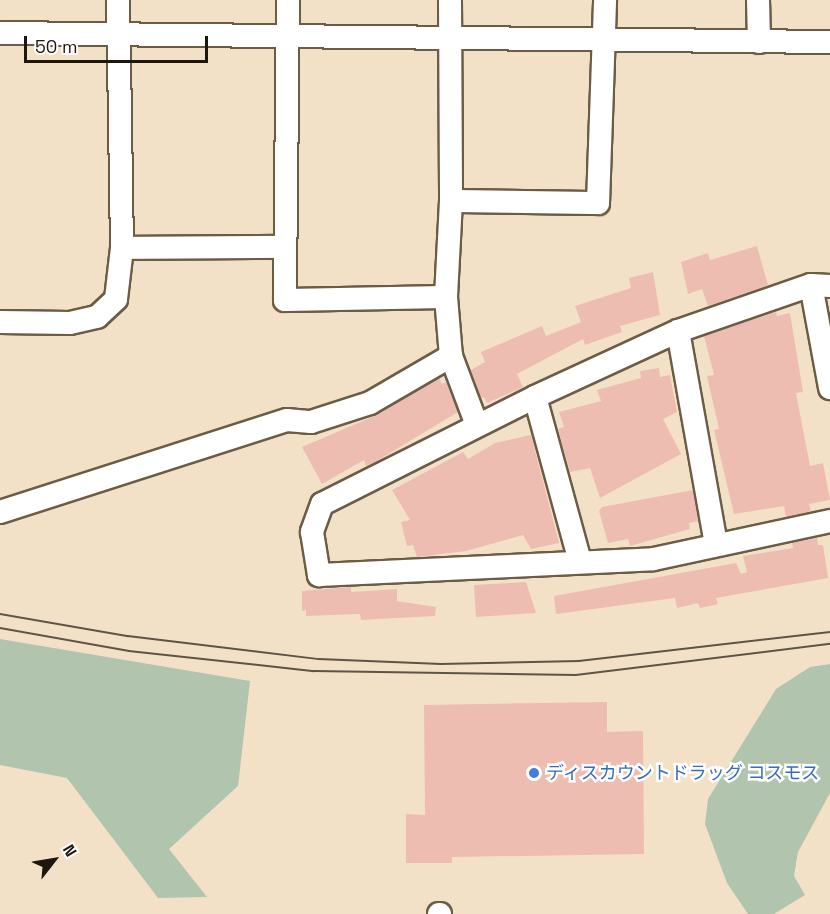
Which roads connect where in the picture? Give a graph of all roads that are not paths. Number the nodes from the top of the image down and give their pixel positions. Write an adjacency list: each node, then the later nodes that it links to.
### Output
1 (118, 0): 8 (street)
2 (288, 0): 7 (street)
3 (450, 0): 9 (street)
4 (605, 0): 10 (street)
5 (759, 0): 11 (street)
6 (0, 33): 8 (street)
7 (288, 34): 8 (street); 9 (street); 14 (street)
8 (118, 36): 15 (street)
9 (450, 37): 10 (street); 13 (street)
10 (606, 38): 11 (street); 13 (street)
11 (759, 42): 12 (street)
12 (830, 42)
13 (451, 201): 17 (street)
14 (283, 247): 15 (street); 17 (street)
15 (122, 248): 18 (street)
16 (820, 285): 19 (street); 21 (street)
17 (446, 297): 20 (street)
18 (0, 322)
19 (678, 331): 22 (street); 26 (street)
20 (451, 356): 23 (street); 24 (street)
21 (830, 388)
22 (535, 397): 23 (street); 27 (street)
23 (477, 425): 27 (street)
24 (0, 512)
25 (830, 521): 26 (street)
26 (716, 544): 27 (street)
27 (580, 561)

